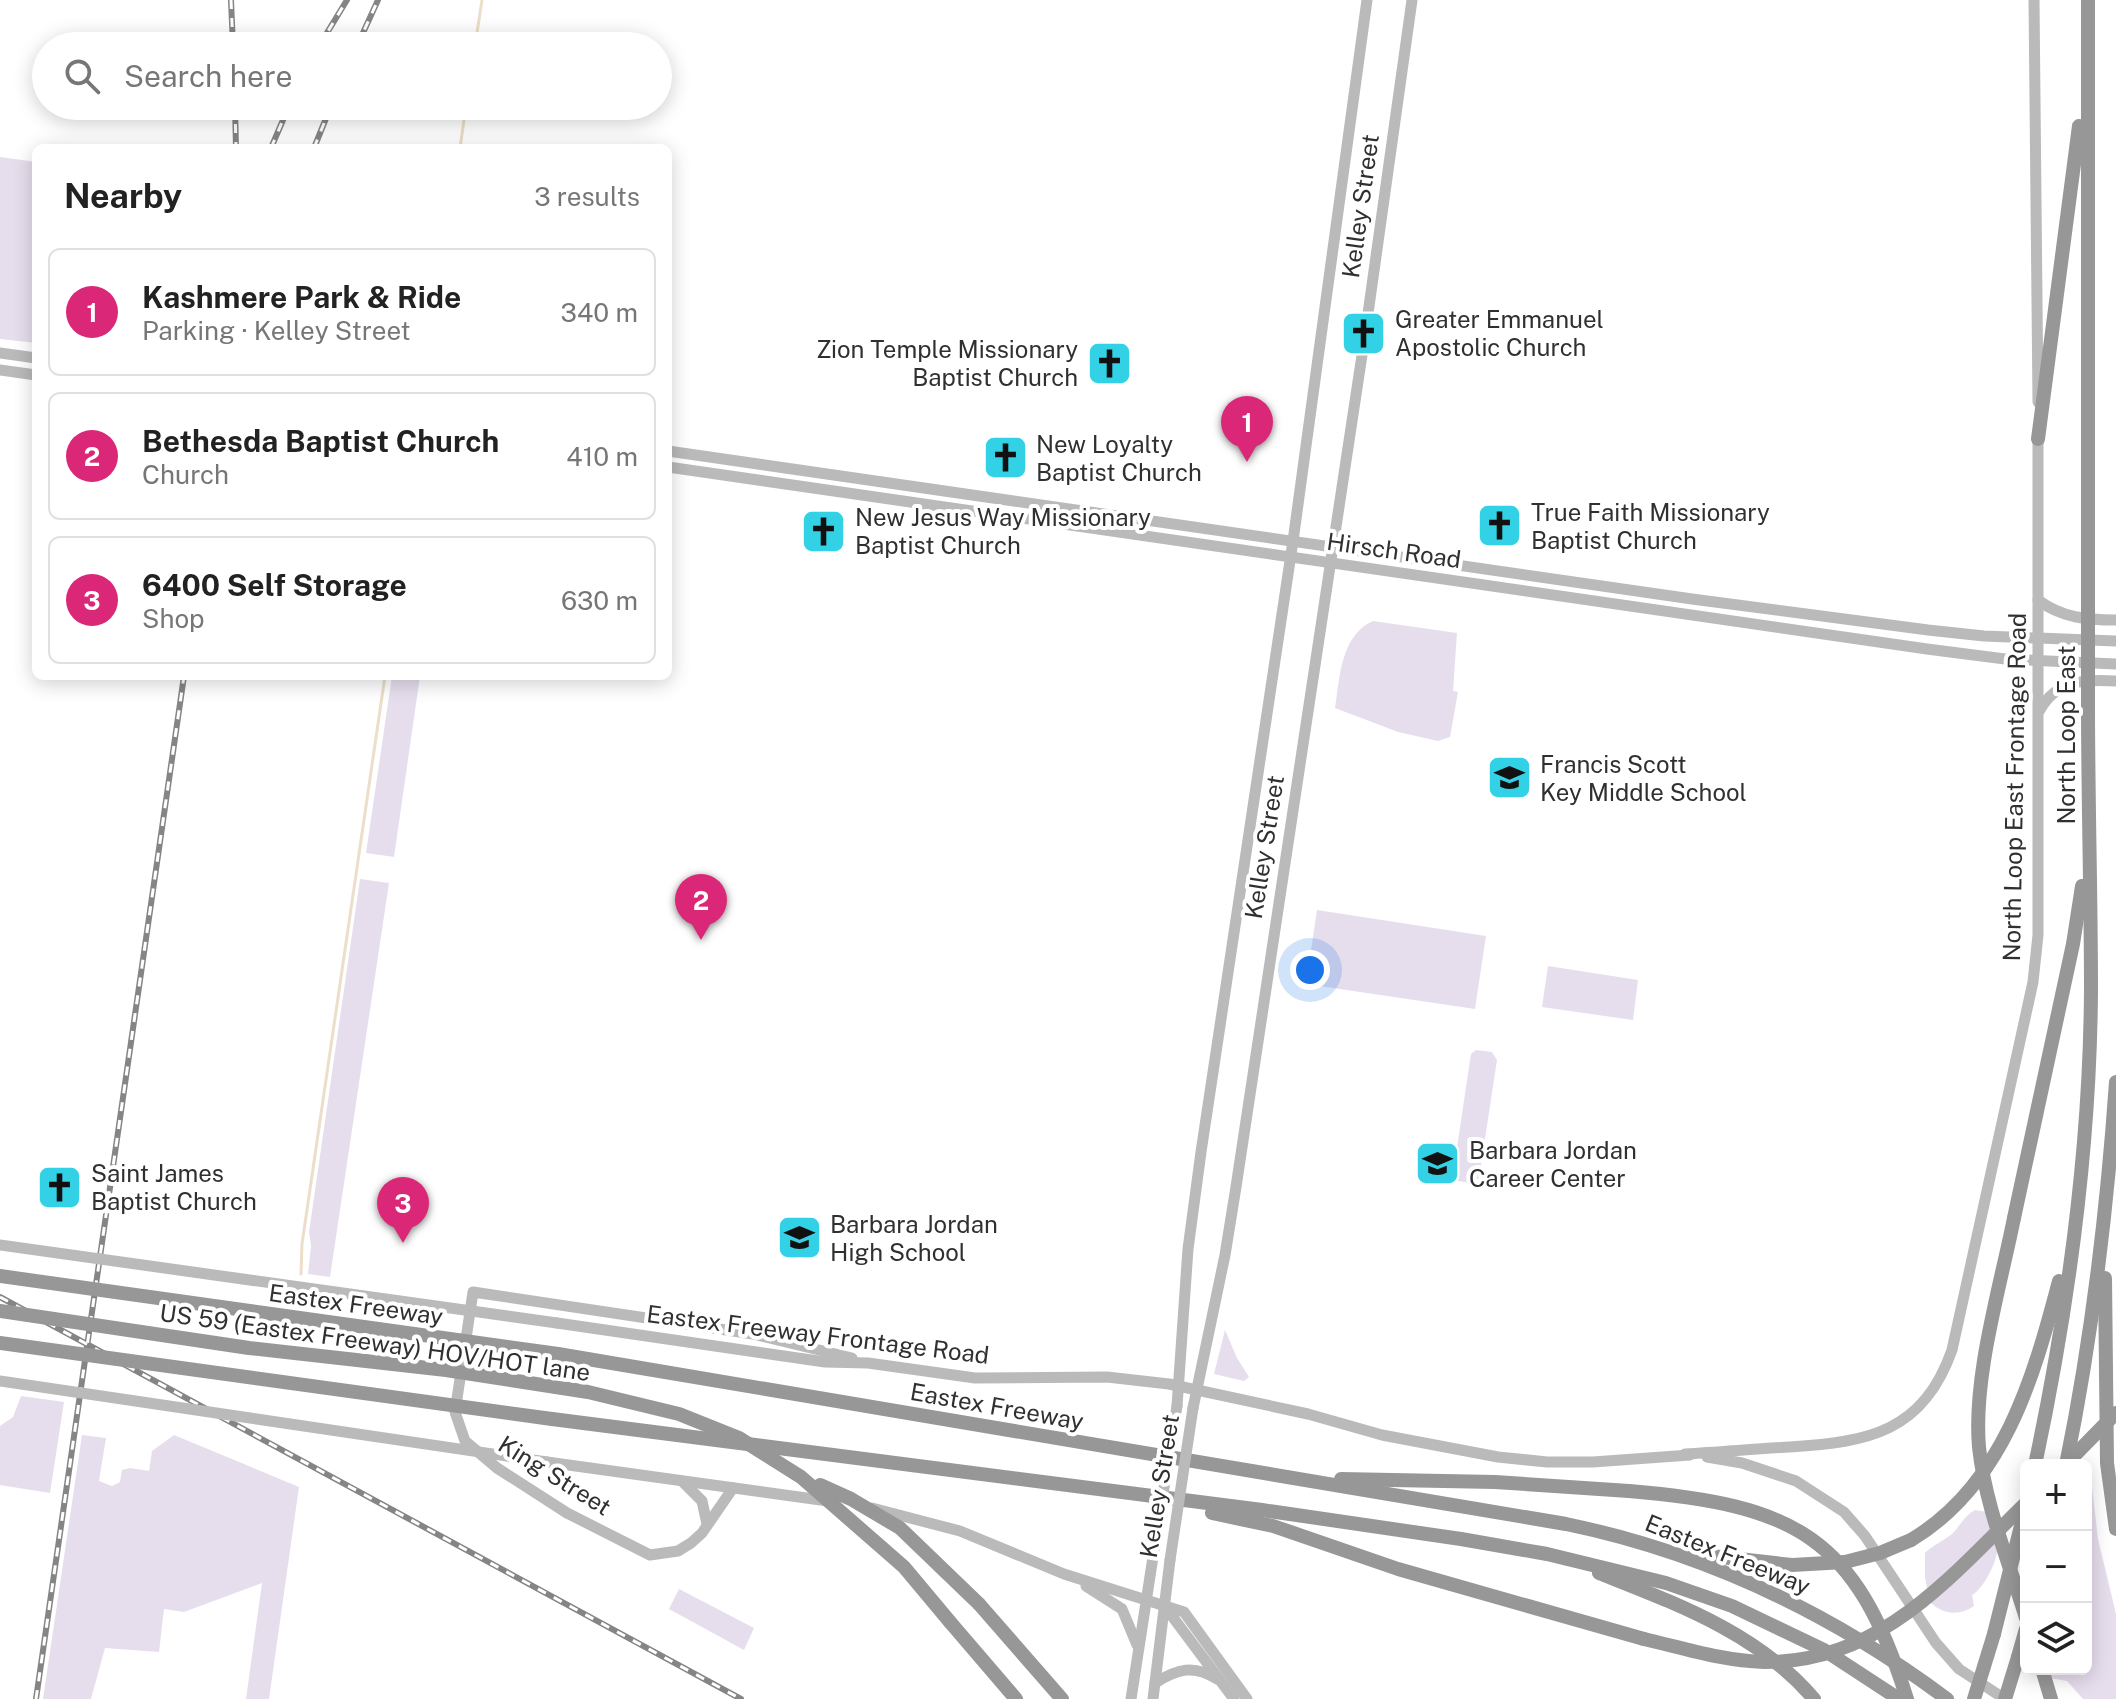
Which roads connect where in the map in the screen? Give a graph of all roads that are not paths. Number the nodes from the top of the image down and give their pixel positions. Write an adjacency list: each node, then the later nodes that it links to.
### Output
1 (1367, 0): 13 (main road, Kelley Street)
2 (1412, 0): 14 (main road, Kelley Street)
3 (2034, 0): 10 (main road, North Loop East Frontage Road)
4 (2088, 0): 5 (highway, North Loop East)
5 (2087, 70): 10 (highway); 31 (highway, North Loop East, bridge)
6 (0, 353): 7 (main road)
7 (32, 357)
8 (0, 370): 9 (main road)
9 (32, 374)
10 (2038, 439): 20 (main road, North Loop East Frontage Road)
11 (672, 452): 13 (main road, Hirsch Road)
12 (672, 468): 15 (main road, Hirsch Road)
13 (1293, 541): 14 (main road, Hirsch Road); 15 (main road, Kelley Street)
14 (1331, 547): 16 (main road, Kelley Street); 17 (main road, Hirsch Road)
15 (1291, 558): 16 (main road, Hirsch Road); 41 (main road, Kelley Street)
16 (1329, 563): 18 (main road, Hirsch Road); 42 (main road, Kelley Street)
17 (1511, 573): 18 (main road); 19 (main road, Hirsch Road)
18 (1509, 588): 21 (main road, Hirsch Road)
19 (1692, 599): 21 (main road); 23 (main road, Hirsch Road)
20 (2038, 600): 22 (main road); 25 (main road, North Loop East Frontage Road)
21 (1689, 616): 24 (main road, Hirsch Road)
22 (2116, 620)
23 (1928, 630): 24 (main road); 25 (main road, Hirsch Road)
24 (1829, 635): 27 (main road, Hirsch Road)
25 (2039, 638): 26 (main road, Hirsch Road); 27 (main road, North Loop East Frontage Road)
26 (2116, 641)
27 (2039, 661): 28 (main road, Hirsch Road); 30 (main road, North Loop East Frontage Road)
28 (2116, 664)
29 (2116, 681): 30 (main road)
30 (2038, 714): 44 (main road, North Loop East Frontage Road)
31 (2088, 830): 33 (highway, North Loop East); 61 (highway, bridge)
32 (2116, 1082): 34 (highway)
33 (2076, 1207): 45 (highway, North Loop East); 57 (highway, bridge)
34 (2105, 1226): 46 (highway); 56 (highway)
35 (0, 1245): 39 (main road, Eastex Freeway Frontage Road, bridge)
36 (0, 1276): 49 (highway, Eastex Freeway, bridge)
37 (0, 1311): 48 (highway, US 59 (Eastex Freeway) HOV/HOT lane, bridge)
38 (0, 1343): 52 (highway, Eastex Freeway, bridge)
39 (868, 1363): 41 (main road, Eastex Freeway Frontage Road); 54 (main road, King Street)
40 (0, 1381): 50 (main road, bridge)
41 (1177, 1385): 42 (main road, Eastex Freeway Frontage Road); 60 (main road, Kelley Street, bridge)
42 (1196, 1390): 44 (main road, Eastex Freeway Frontage Road); 62 (main road, Kelley Street, bridge)
43 (2116, 1413): 47 (highway, bridge)
44 (1685, 1454): 79 (main road, Eastex Freeway Frontage Road)
45 (2036, 1459)
46 (2067, 1459)
47 (2072, 1459)
48 (801, 1477): 68 (highway, US 59 (Eastex Freeway) HOV/HOT lane, bridge); 69 (highway, bridge)
49 (1285, 1478): 57 (highway, Eastex Freeway); 76 (highway, bridge)
50 (680, 1480): 51 (main road); 54 (main road)
51 (733, 1488): 54 (main road); 59 (main road)
52 (1130, 1495): 53 (highway, bridge); 58 (highway, Eastex Freeway)
53 (2020, 1510)
54 (707, 1524)
55 (2020, 1529): 78 (highway, bridge)
56 (2116, 1529)
57 (1668, 1550): 77 (highway, Eastex Freeway)
58 (1547, 1554): 74 (highway); 75 (highway, Eastex Freeway)
59 (1064, 1574): 60 (main road); 64 (main road)
60 (1146, 1600): 62 (main road); 64 (main road, Kelley Street)
61 (2021, 1603)
62 (1163, 1605): 66 (main road); 67 (main road, Kelley Street); 73 (main road)
63 (2020, 1650): 79 (highway, bridge)
64 (1138, 1652): 70 (main road, Kelley Street)
65 (2044, 1675): 80 (highway)
66 (1221, 1682): 67 (main road); 72 (main road)
67 (1155, 1683): 71 (main road, Kelley Street)
68 (1016, 1699)
69 (1062, 1699)
70 (1131, 1699)
71 (1153, 1699)
72 (1234, 1699)
73 (1247, 1699)
74 (1814, 1699)
75 (1899, 1699)
76 (1907, 1699)
77 (1947, 1699)
78 (1974, 1699)
79 (2005, 1699)
80 (2051, 1699)

